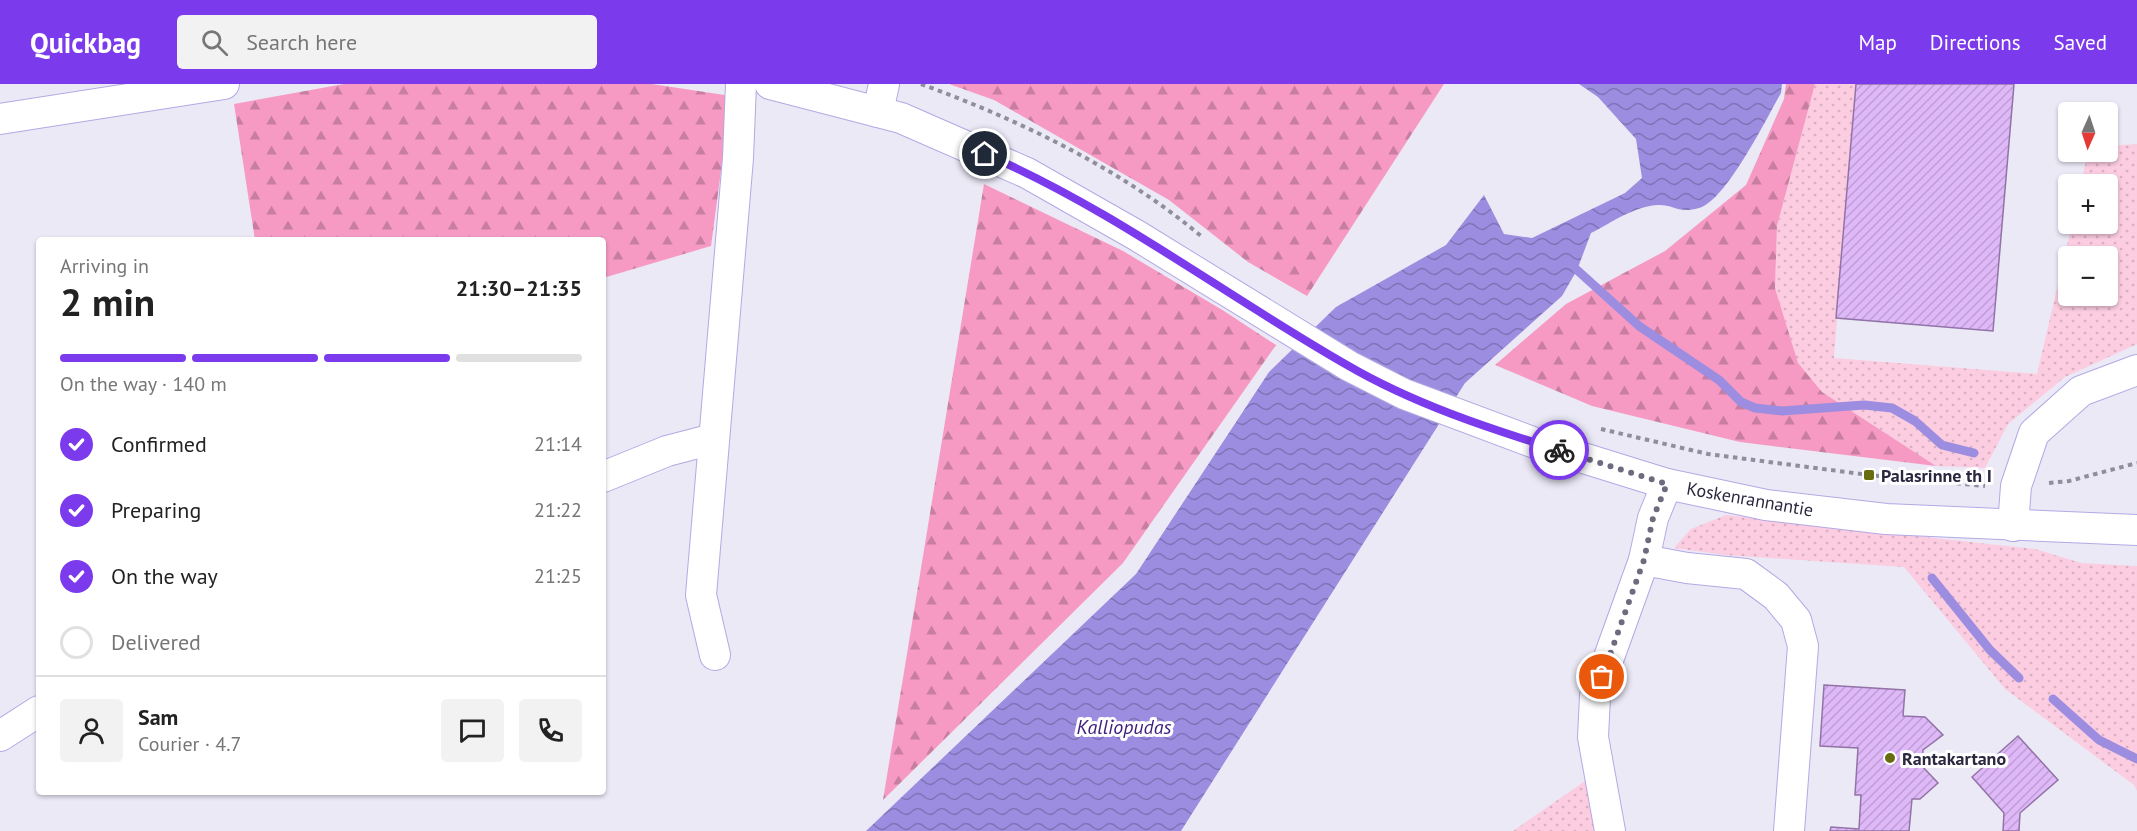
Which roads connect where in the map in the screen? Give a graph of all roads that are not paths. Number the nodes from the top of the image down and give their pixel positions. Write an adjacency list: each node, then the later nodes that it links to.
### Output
1 (224, 84): 5 (street)
2 (741, 84): 7 (street)
3 (770, 84): 4 (street, Koskenrannantie)
4 (881, 98): 9 (street, Koskenrannantie)
5 (0, 119)
6 (2137, 370): 10 (street)
7 (713, 439): 8 (street); 13 (street)
8 (606, 476)
9 (1667, 484): 10 (street, Koskenrannantie); 12 (street)
10 (2013, 526): 11 (street, Koskenrannantie)
11 (2137, 530)
12 (1644, 560): 16 (street); 17 (street)
13 (716, 655)
14 (36, 713): 15 (street)
15 (0, 736)
16 (1610, 831)
17 (1789, 831)

